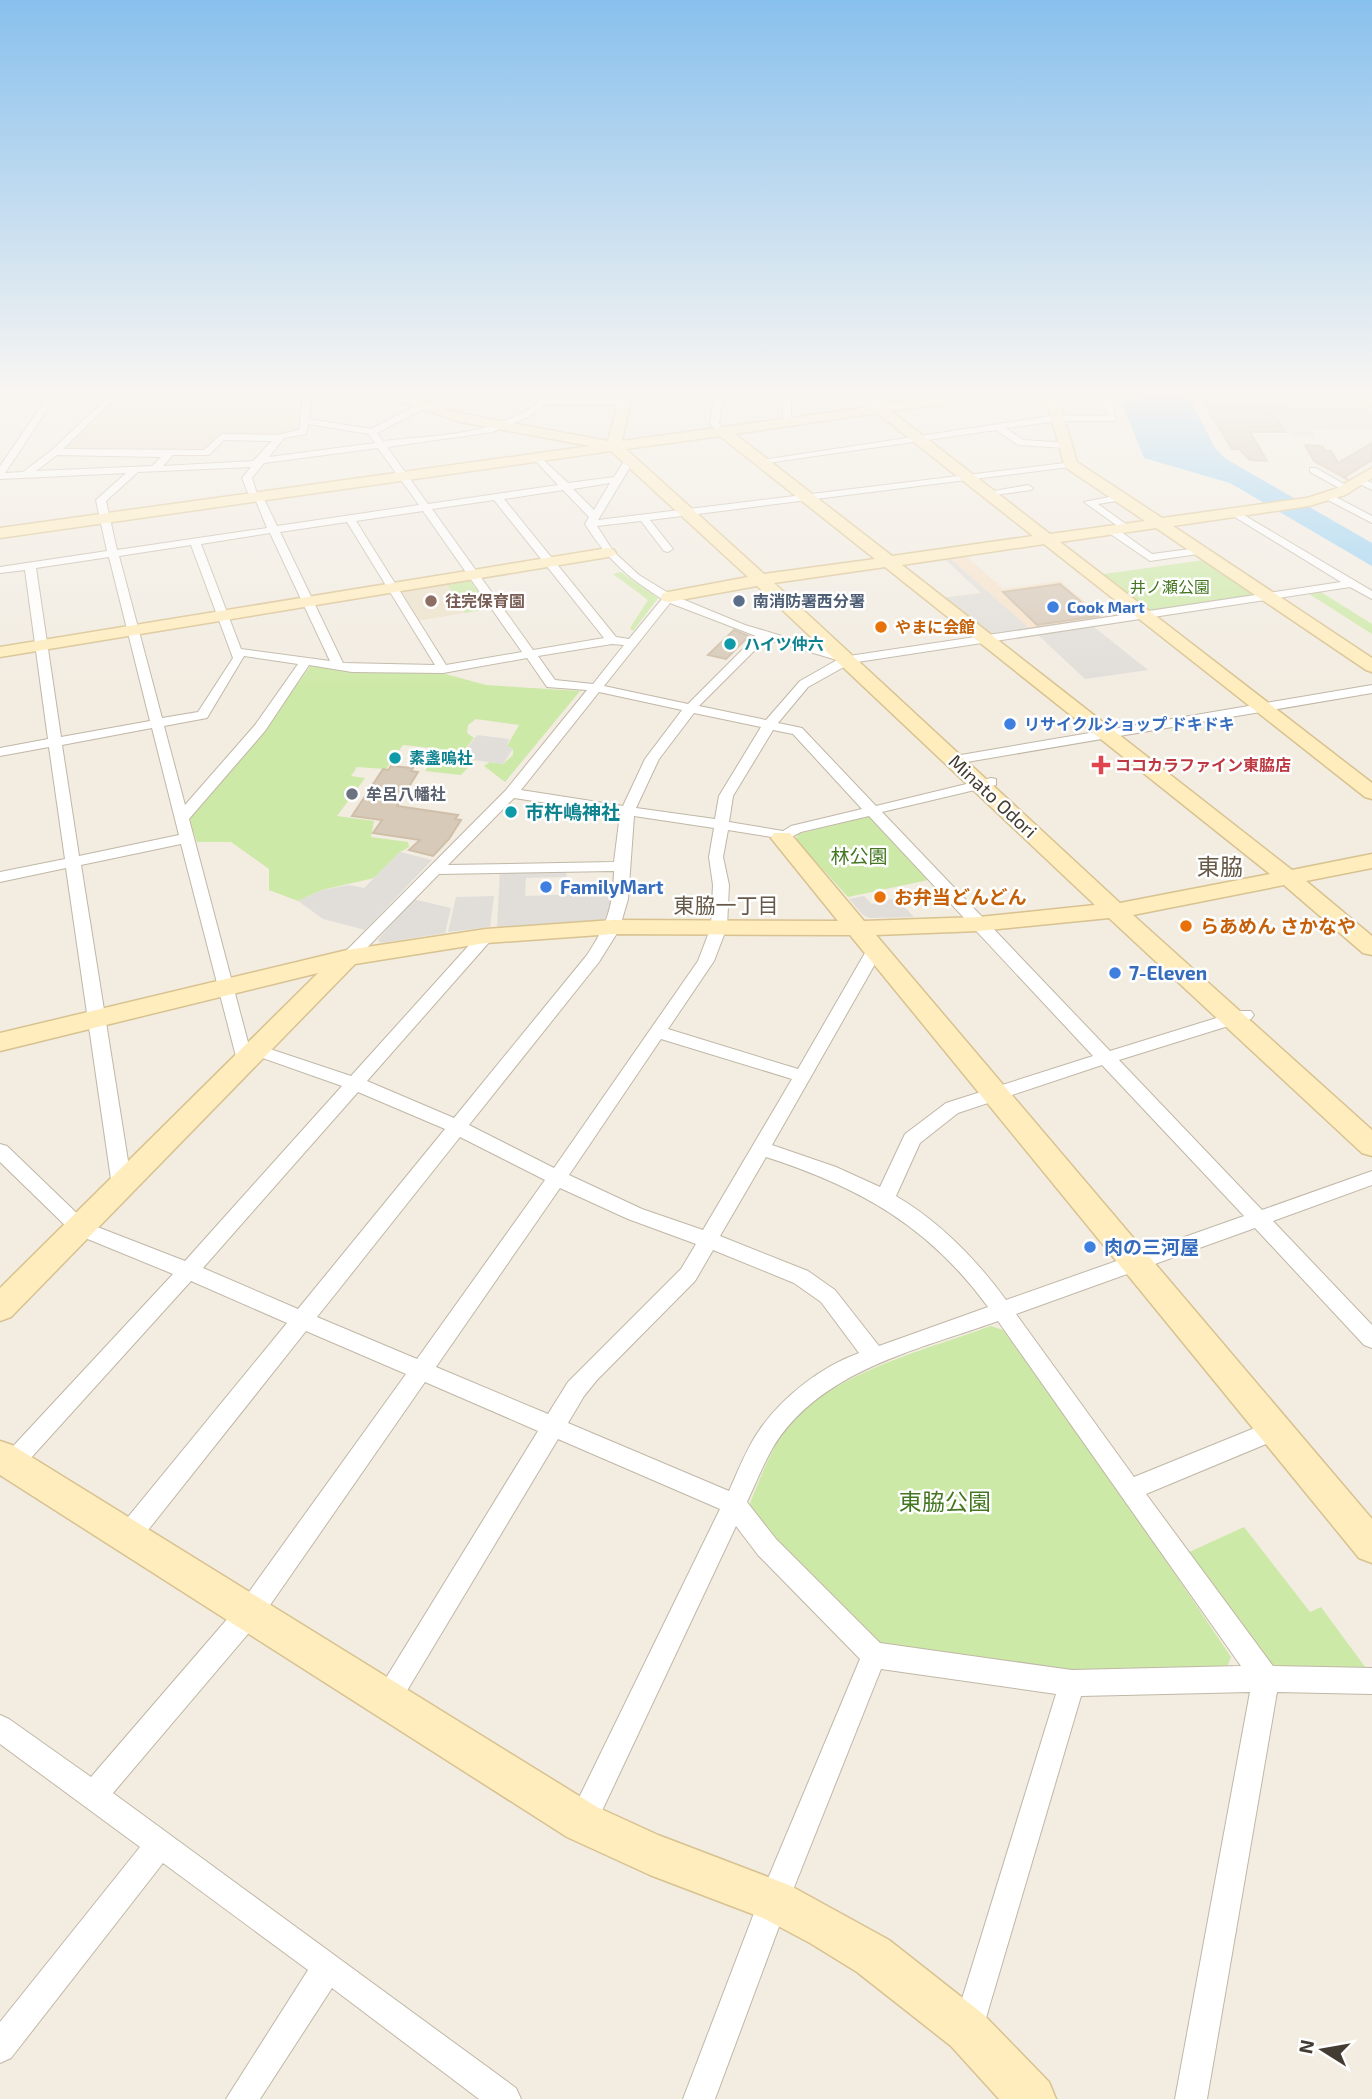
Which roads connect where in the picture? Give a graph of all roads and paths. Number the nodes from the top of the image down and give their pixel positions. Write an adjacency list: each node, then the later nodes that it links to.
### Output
1 (109, 493): 21 (street)
2 (271, 493): 13 (street)
3 (414, 493): 18 (street)
4 (515, 493): 14 (street)
5 (570, 493): 24 (street)
6 (609, 493): 24 (street)
7 (671, 493): 19 (street, Minato Odori)
8 (802, 493): 15 (street)
9 (839, 493): 15 (street)
10 (988, 493): 30 (street)
11 (1112, 493): 17 (street)
12 (1339, 493): 16 (street)
13 (256, 495): 21 (street); 27 (street)
14 (496, 496): 18 (street); 36 (street)
15 (807, 497): 19 (street); 37 (street)
16 (1330, 497): 20 (street); 25 (street)
17 (1119, 498): 26 (street); 28 (street)
18 (424, 506): 22 (street); 40 (street)
19 (691, 511): 23 (street); 41 (street, Minato Odori)
20 (1237, 514): 26 (street); 42 (street)
21 (103, 517): 29 (street); 34 (street)
22 (349, 517): 27 (street); 43 (street)
23 (643, 517): 24 (street); 32 (street)
24 (592, 520): 35 (street)
25 (1372, 520)
26 (1158, 525): 28 (street); 33 (street)
27 (273, 529): 31 (street); 47 (street)
28 (1120, 530): 30 (street); 33 (street)
29 (0, 531)
30 (1049, 540): 37 (street); 49 (street)
31 (194, 541): 34 (street); 48 (street)
32 (668, 549)
33 (1198, 551): 46 (street)
34 (113, 553): 38 (street); 50 (street)
35 (608, 553): 36 (street); 45 (street)
36 (550, 561): 40 (street); 52 (street)
37 (889, 562): 41 (street); 53 (street)
38 (30, 565): 39 (street); 55 (street)
39 (0, 570)
40 (472, 574): 43 (street); 58 (street)
41 (765, 579): 45 (street); 59 (street, Minato Odori)
42 (1352, 584): 44 (street); 46 (street)
43 (390, 588): 47 (street); 63 (street)
44 (1372, 596)
45 (669, 597): 51 (street); 54 (street)
46 (1267, 597): 49 (street); 62 (street)
47 (308, 601): 48 (street); 61 (street)
48 (221, 615): 50 (street); 57 (street)
49 (1145, 616): 53 (street); 66 (street)
50 (133, 630): 55 (street); 68 (street)
51 (764, 634): 59 (street); 67 (street)
52 (612, 640): 54 (street); 58 (street)
53 (988, 640): 59 (street); 70 (street)
54 (631, 643): 64 (street)
55 (40, 645): 56 (street); 71 (street)
56 (0, 652)
57 (237, 653): 60 (street); 68 (street)
58 (531, 655): 63 (street); 64 (street)
59 (853, 660): 69 (street); 73 (street, Minato Odori)
60 (306, 661): 61 (street); 79 (street)
61 (338, 666): 63 (street)
62 (1372, 666)
63 (443, 669)
64 (593, 688): 67 (street); 75 (street)
65 (1372, 689): 66 (street)
66 (1262, 707): 70 (street); 76 (street)
67 (689, 709): 69 (street); 77 (street)
68 (157, 724): 71 (street); 79 (street)
69 (769, 725): 78 (street); 80 (street)
70 (1107, 735): 73 (street); 88 (street)
71 (56, 741): 72 (street); 83 (street)
72 (0, 752)
73 (960, 760): 74 (street, Minato Odori)
74 (986, 783): 78 (street); 89 (street, Minato Odori)
75 (510, 793): 77 (street); 86 (street)
76 (1372, 793)
77 (628, 811): 80 (street); 85 (street)
78 (873, 811): 81 (street); 90 (street)
79 (182, 818): 82 (street)
80 (720, 824): 81 (street); 92 (street)
81 (779, 836): 94 (street)
82 (187, 838): 83 (street); 97 (street)
83 (74, 861): 87 (street); 99 (street)
84 (1372, 862): 88 (street)
85 (620, 866): 86 (street); 91 (street)
86 (433, 870): 96 (street)
87 (0, 877)
88 (1290, 879): 89 (street); 95 (street)
89 (1121, 910): 90 (street); 98 (street, Minato Odori)
90 (979, 923): 94 (street); 103 (street)
91 (613, 927): 92 (street); 93 (street); 107 (street)
92 (719, 927): 94 (street); 100 (street)
93 (486, 936): 96 (street); 105 (street)
94 (866, 939): 104 (street); 106 (street)
95 (1372, 948)
96 (347, 958): 97 (street); 102 (street)
97 (227, 989): 99 (street); 102 (street)
98 (1239, 1017): 103 (street); 108 (street, Minato Odori); 109 (street, Minato Odori)
99 (99, 1019): 101 (street); 114 (street)
100 (657, 1032): 104 (street); 112 (street)
101 (0, 1042)
102 (251, 1057): 105 (street); 114 (street)
103 (1107, 1058): 106 (street); 116 (street)
104 (802, 1076): 110 (street)
105 (356, 1084): 107 (street); 120 (street)
106 (995, 1092): 115 (street); 119 (street)
107 (458, 1126): 112 (street); 123 (street)
108 (1372, 1130)
109 (1372, 1146)
110 (759, 1148): 115 (street); 118 (street)
111 (0, 1151): 117 (street)
112 (556, 1178): 118 (street); 126 (street)
113 (1372, 1178): 116 (street)
114 (122, 1186): 117 (street)
115 (885, 1198): 122 (street)
116 (1261, 1220): 119 (street); 124 (street)
117 (80, 1228): 120 (street); 121 (street)
118 (707, 1241): 125 (street); 127 (street)
119 (1138, 1263): 122 (street); 128 (street)
120 (188, 1271): 123 (street); 129 (street)
121 (1, 1305)
122 (1002, 1311): 125 (street); 130 (street)
123 (302, 1320): 126 (street); 132 (street)
124 (1372, 1339)
125 (875, 1357): 131 (street)
126 (421, 1370): 127 (street); 134 (street)
127 (554, 1425): 131 (street); 139 (street)
128 (1275, 1430): 130 (street); 133 (street)
129 (6, 1460): 132 (street)
130 (1131, 1489): 136 (street)
131 (734, 1504): 135 (street); 142 (street)
132 (128, 1536): 134 (street)
133 (1372, 1546)
134 (250, 1612): 139 (street); 141 (street)
135 (874, 1655): 138 (street); 144 (street)
136 (1266, 1679): 137 (street); 138 (street); 152 (street)
137 (1372, 1681)
138 (1072, 1683): 146 (street)
139 (387, 1700): 142 (street)
140 (3, 1735): 141 (street)
141 (93, 1796): 143 (street)
142 (582, 1822): 144 (street)
143 (159, 1845): 145 (street); 147 (street)
144 (774, 1900): 146 (street); 150 (street)
145 (328, 1966): 148 (street); 149 (street)
146 (967, 2030): 151 (street)
147 (0, 2047)
148 (500, 2098)
149 (242, 2099)
150 (699, 2099)
151 (1032, 2099)
152 (1191, 2099)

